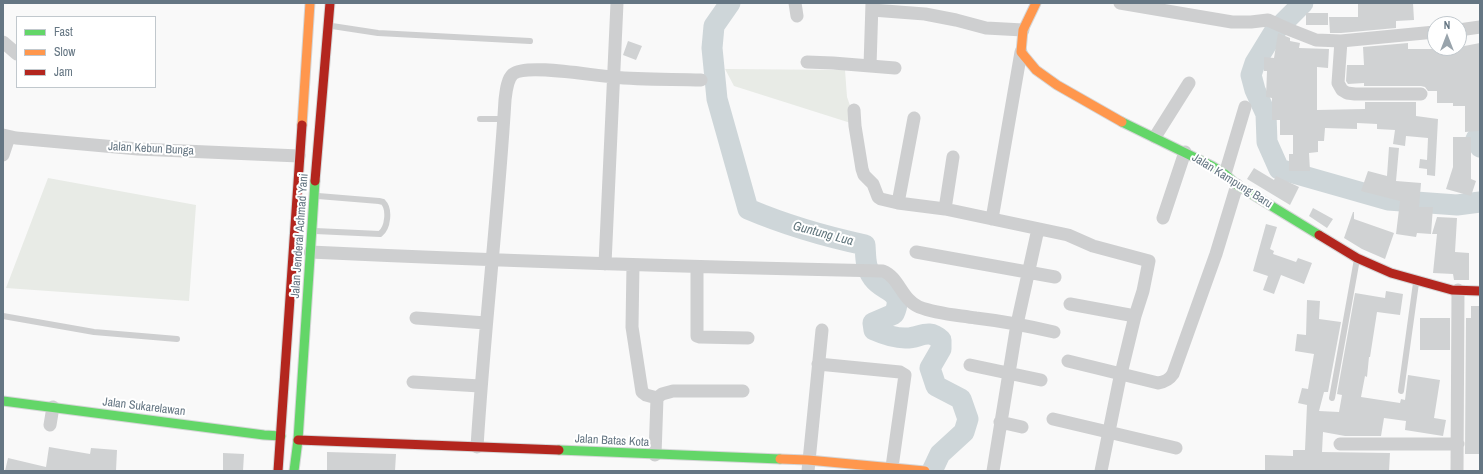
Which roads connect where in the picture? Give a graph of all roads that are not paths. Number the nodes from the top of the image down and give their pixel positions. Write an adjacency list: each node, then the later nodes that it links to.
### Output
1 (310, 3): 33 (main road, Jalan Jenderal Achmad Yani)
2 (330, 3): 7 (main road, Jalan Jenderal Achmad Yani)
3 (617, 3): 20 (street)
4 (1036, 3): 10 (main road)
5 (1120, 3): 12 (street)
6 (872, 7): 10 (street); 18 (street)
7 (329, 25): 13 (lane); 37 (main road, Jalan Jenderal Achmad Yani)
8 (1480, 27): 9 (street)
9 (1467, 29)
10 (1023, 30): 15 (main road)
11 (1427, 33): 12 (street)
12 (1341, 40): 23 (street)
13 (530, 41)
14 (3, 42): 16 (street)
15 (1021, 52): 30 (main road, Jalan Kampung Baru); 41 (street)
16 (16, 53)
17 (807, 62): 18 (street)
18 (870, 66): 19 (street)
19 (895, 68)
20 (614, 77): 21 (street); 28 (street); 48 (street)
21 (701, 80)
22 (1189, 83): 30 (street)
23 (1421, 94)
24 (1245, 107): 35 (street)
25 (854, 110): 38 (street)
26 (914, 118): 38 (street)
27 (480, 120): 28 (lane)
28 (504, 120): 47 (street)
29 (6, 136): 32 (street); 33 (street, Jalan Kebun Bunga)
30 (1154, 137): 31 (main road, Jalan Kampung Baru)
31 (1184, 152): 35 (main road, Jalan Kampung Baru); 40 (street)
32 (3, 155)
33 (299, 156): 56 (main road, Jalan Jenderal Achmad Yani)
34 (953, 157): 39 (street)
35 (1225, 174): 36 (main road, Jalan Kampung Baru)
36 (1237, 186): 46 (main road, Jalan Kampung Baru); 72 (street)
37 (314, 196): 43 (main road, Jalan Jenderal Achmad Yani); 43 (lane)
38 (898, 203): 39 (street)
39 (945, 210): 41 (street)
40 (1163, 218)
41 (992, 219): 42 (street)
42 (1038, 229): 51 (street); 60 (street)
43 (311, 230): 44 (main road, Jalan Jenderal Achmad Yani)
44 (310, 252): 47 (street); 57 (main road, Jalan Jenderal Achmad Yani)
45 (916, 252): 51 (street)
46 (1357, 258): 53 (main road, Jalan Kampung Baru); 79 (lane)
47 (492, 260): 48 (street); 62 (street)
48 (605, 264): 49 (street)
49 (633, 265): 50 (street); 78 (street)
50 (697, 267): 63 (street); 66 (street)
51 (1028, 272): 52 (street); 63 (street)
52 (1055, 277)
53 (1417, 281): 54 (main road, Jalan Kampung Baru); 77 (lane)
54 (1458, 290): 55 (main road, Jalan Kampung Baru); 90 (street)
55 (1480, 291)
56 (290, 300): 57 (main road); 87 (main road, Jalan Jenderal Achmad Yani)
57 (308, 300): 88 (main road, Jalan Jenderal Achmad Yani)
58 (1070, 304): 60 (street)
59 (3, 316): 67 (lane)
60 (1135, 316): 72 (street)
61 (416, 318): 62 (street)
62 (486, 323): 75 (street)
63 (1017, 324): 65 (street); 71 (street)
64 (822, 330): 69 (street)
65 (1054, 332)
66 (748, 338)
67 (176, 339)
68 (1068, 361): 72 (street)
69 (818, 364): 94 (street); 95 (street)
70 (970, 365): 71 (street)
71 (1008, 373): 73 (street); 83 (street)
72 (1121, 373): 86 (street)
73 (1041, 380)
74 (413, 382): 75 (street)
75 (480, 386): 91 (street)
76 (743, 391): 78 (street)
77 (1401, 391)
78 (657, 398): 93 (street)
79 (1332, 398)
80 (3, 401): 81 (main road, Jalan Sukarelawan)
81 (53, 407): 84 (street); 87 (main road, Jalan Sukarelawan)
82 (1053, 419): 86 (street)
83 (1000, 422): 85 (street); 99 (street)
84 (50, 425)
85 (1022, 427)
86 (1108, 432): 92 (street); 100 (street)
87 (281, 436): 96 (main road, Jalan Jenderal Achmad Yani)
88 (298, 440): 91 (main road, Jalan Batas Kota); 97 (main road, Jalan Jenderal Achmad Yani)
89 (1340, 444): 90 (street)
90 (1458, 444): 101 (street)
91 (476, 446): 93 (main road, Jalan Batas Kota)
92 (1176, 448)
93 (655, 455): 94 (main road, Jalan Batas Kota)
94 (808, 465): 95 (main road, Jalan Batas Kota)
95 (887, 468): 98 (main road, Jalan Batas Kota)
96 (278, 471)
97 (294, 471)
98 (925, 471)
99 (993, 471)
100 (1101, 471)
101 (1458, 471)

